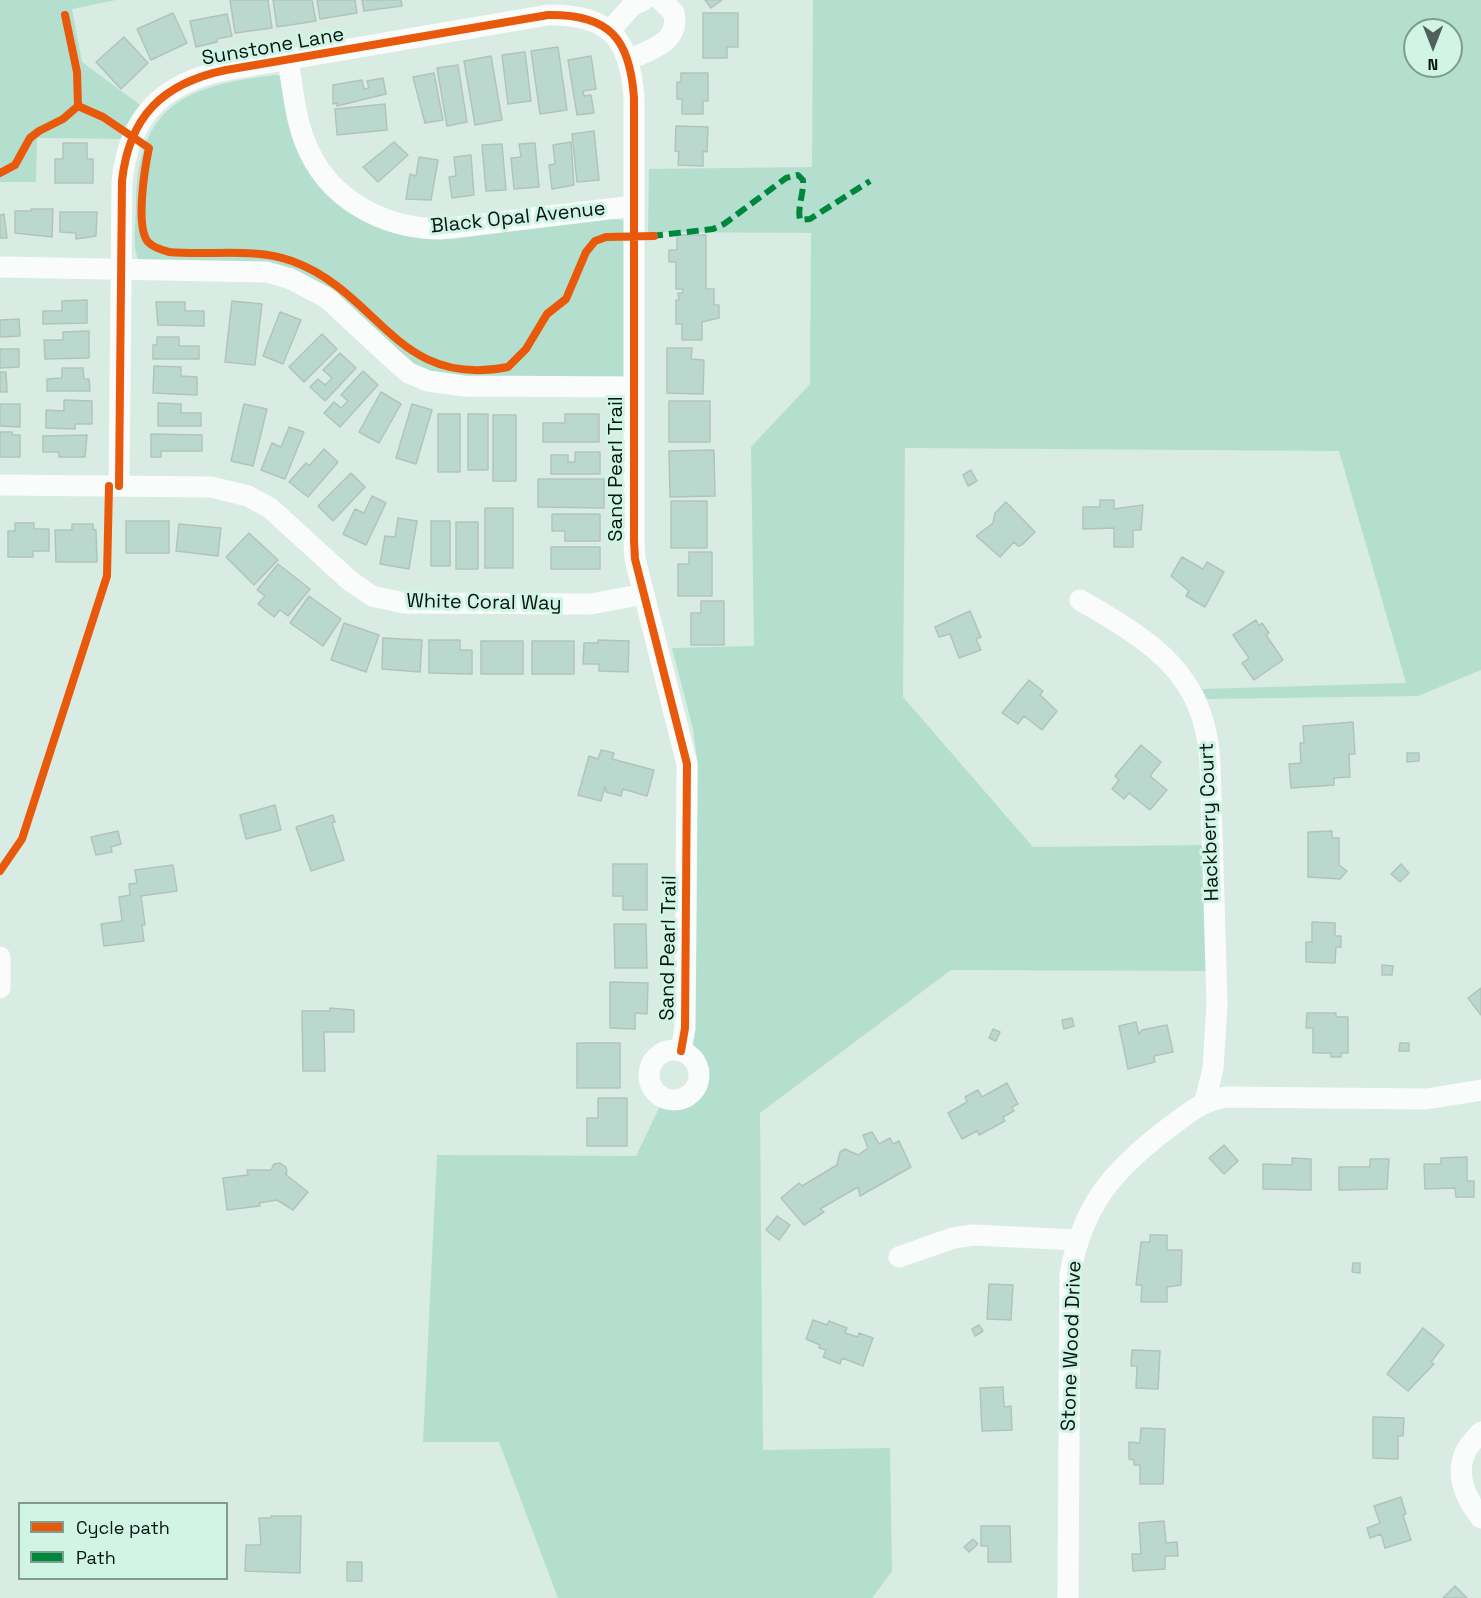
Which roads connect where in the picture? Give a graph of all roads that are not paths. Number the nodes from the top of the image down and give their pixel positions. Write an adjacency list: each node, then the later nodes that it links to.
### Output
1 (644, 0): 3 (street)
2 (661, 0): 4 (street)
3 (610, 30): 4 (street, Sand Pearl Trail); 5 (street, Sunstone Lane)
4 (630, 59): 6 (street, Sand Pearl Trail)
5 (288, 61): 6 (street, Black Opal Avenue); 8 (street, Sunstone Lane)
6 (634, 206): 9 (street, Sand Pearl Trail)
7 (0, 267): 8 (street)
8 (121, 269): 9 (street); 11 (street, Sunstone Lane)
9 (633, 387): 12 (street, Sand Pearl Trail)
10 (0, 485): 11 (street, White Coral Way)
11 (119, 486): 12 (street, White Coral Way)
12 (644, 594): 16 (street, Sand Pearl Trail)
13 (1080, 600): 18 (street, Hackberry Court)
14 (0, 957): 15 (street)
15 (0, 988)
16 (681, 1051)
17 (1481, 1090): 18 (street, Stone Wood Drive)
18 (1205, 1101): 19 (street, Stone Wood Drive)
19 (1077, 1240): 20 (street); 23 (street, Stone Wood Drive)
20 (899, 1257)
21 (1481, 1432): 22 (street)
22 (1481, 1518)
23 (1068, 1598)

